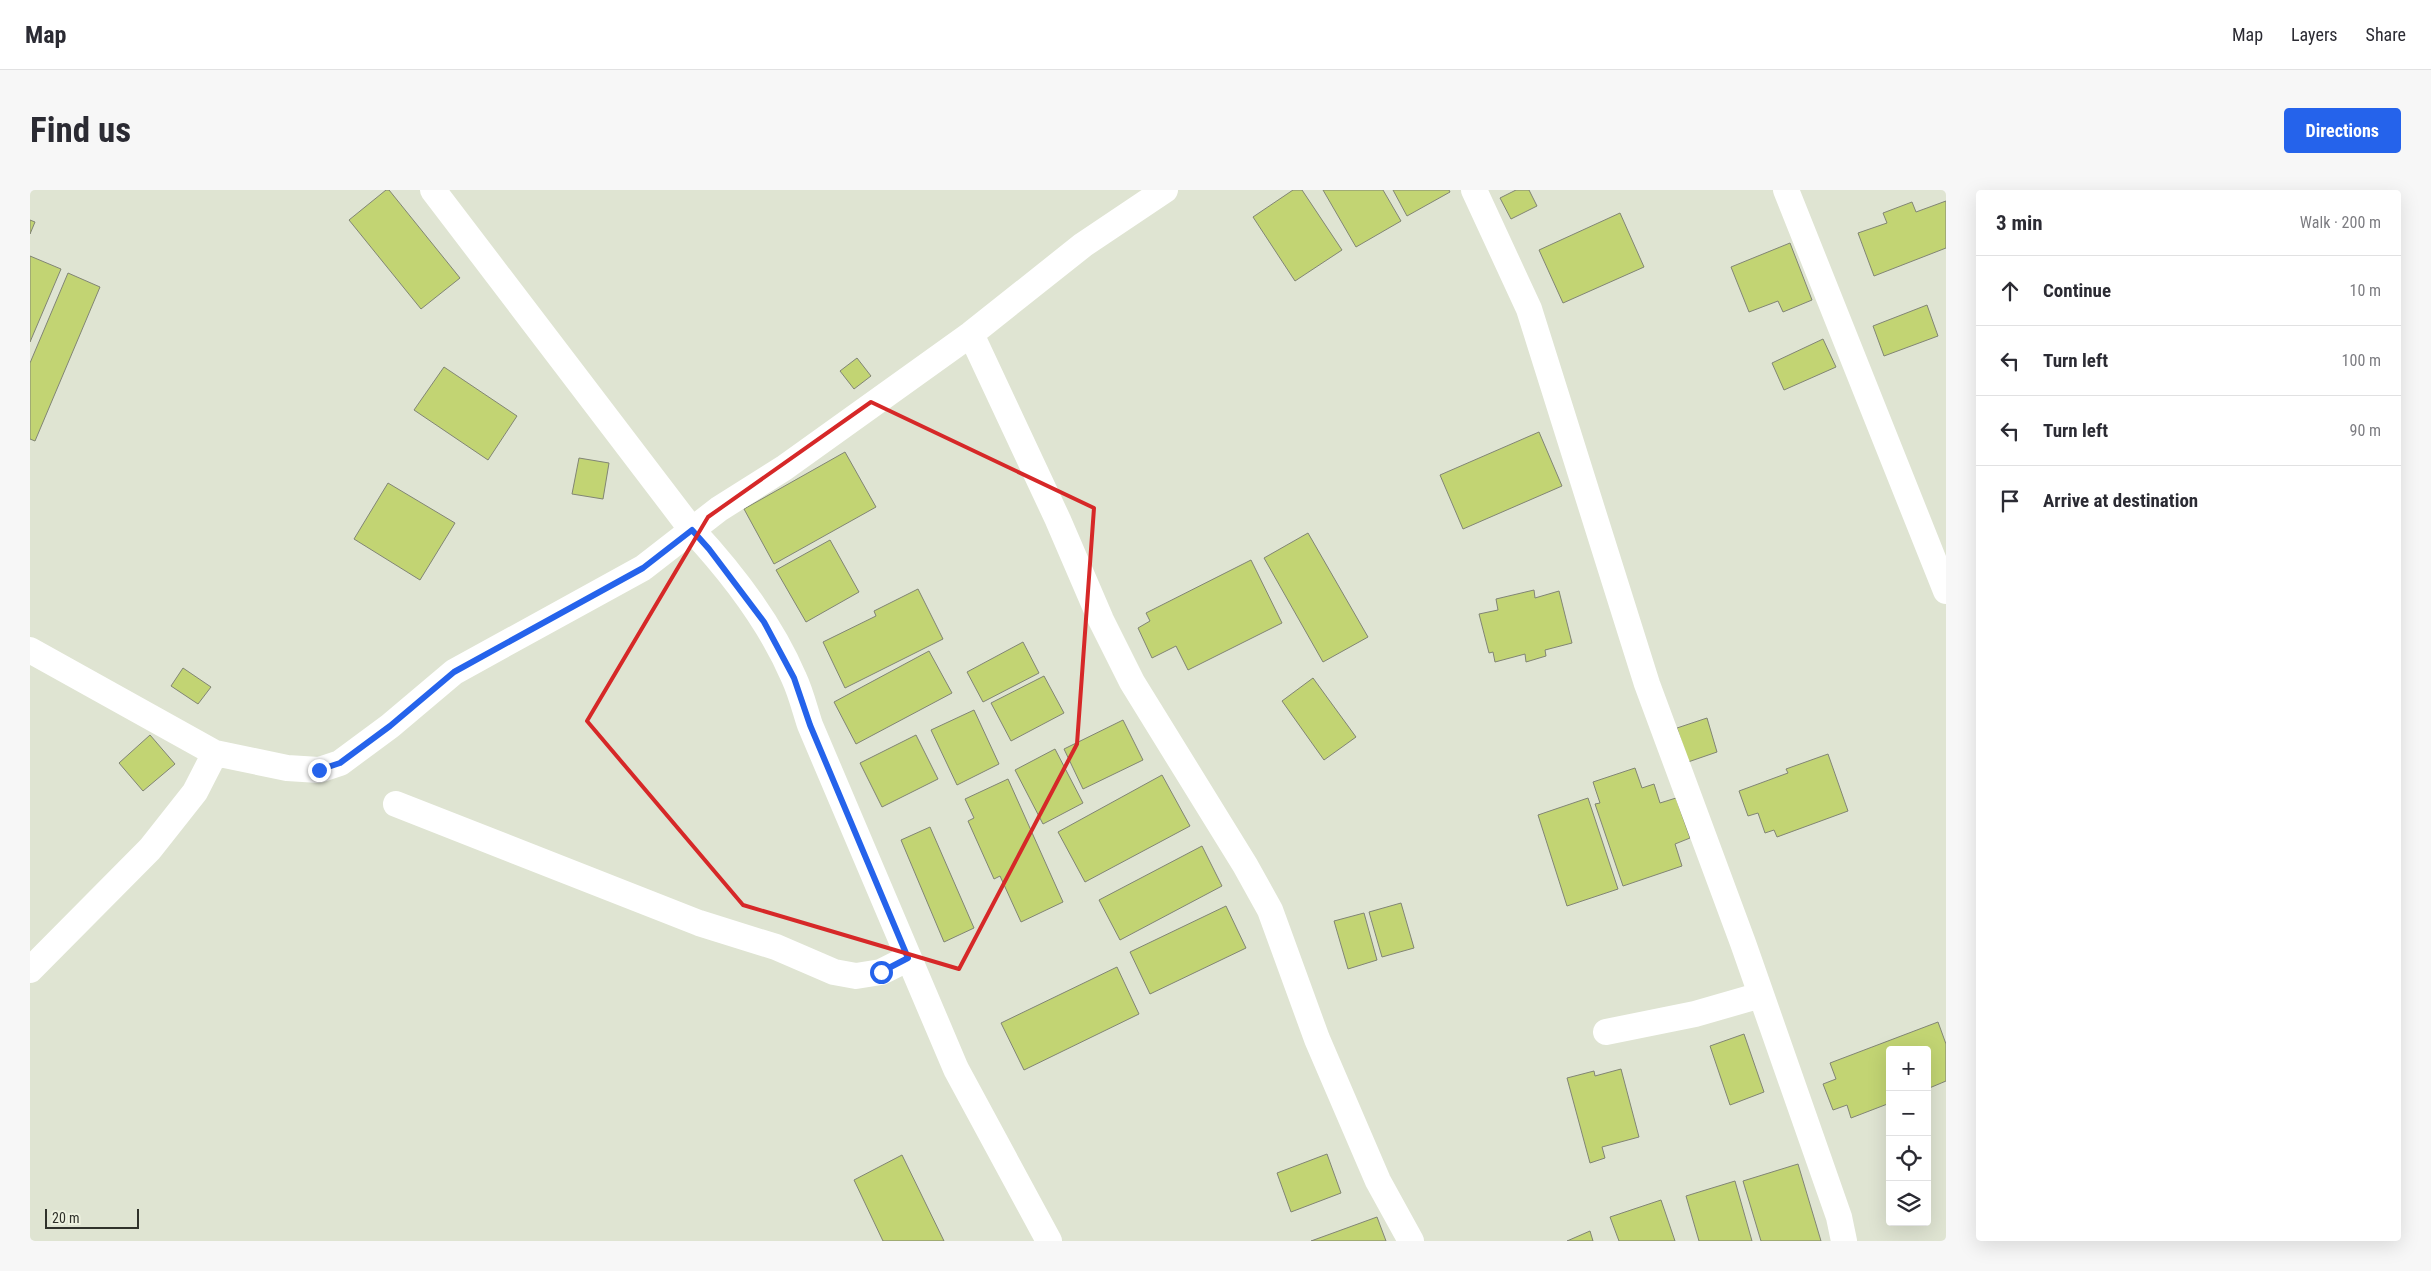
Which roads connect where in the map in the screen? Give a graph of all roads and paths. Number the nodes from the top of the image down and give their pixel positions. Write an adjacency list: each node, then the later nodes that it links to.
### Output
1 (433, 190): 6 (street)
2 (1165, 190): 5 (street)
3 (1474, 190): 13 (street)
4 (1786, 190): 7 (street)
5 (971, 334): 6 (street); 16 (street)
6 (692, 530): 9 (street); 11 (street)
7 (1946, 591)
8 (30, 650): 9 (street)
9 (215, 753): 12 (street)
10 (396, 804): 11 (street)
11 (908, 958): 15 (street)
12 (30, 970)
13 (1761, 995): 14 (street); 17 (street)
14 (1606, 1032)
15 (1049, 1241)
16 (1411, 1241)
17 (1844, 1241)

